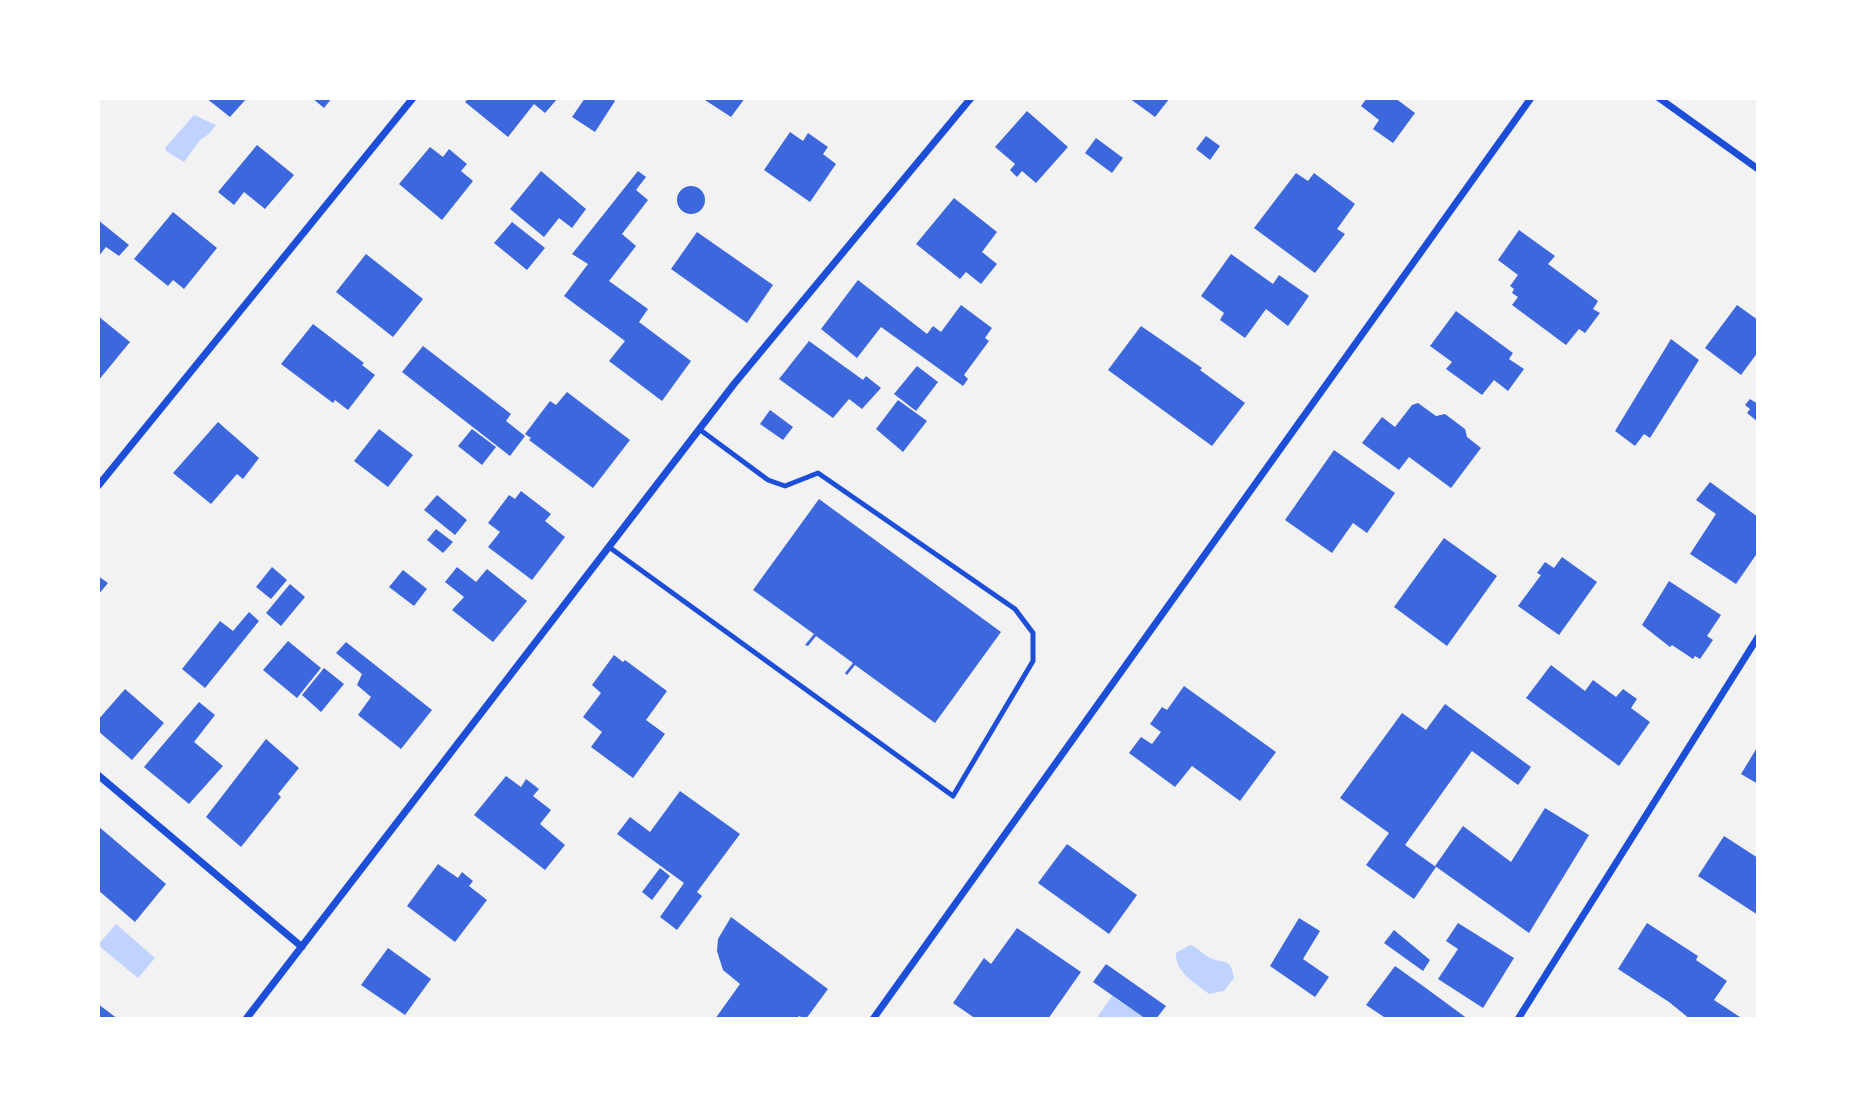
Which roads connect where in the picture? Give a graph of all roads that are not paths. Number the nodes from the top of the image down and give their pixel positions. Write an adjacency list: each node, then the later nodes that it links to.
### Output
1 (413, 98): 7 (street)
2 (971, 98): 6 (street)
3 (1531, 98): 13 (street)
4 (1659, 98): 5 (street)
5 (1758, 169)
6 (699, 429): 8 (street); 8 (lane)
7 (98, 486)
8 (609, 547): 11 (street)
9 (1758, 637): 14 (street)
10 (98, 775): 11 (street)
11 (302, 947): 12 (street)
12 (246, 1019)
13 (873, 1019)
14 (1518, 1019)

